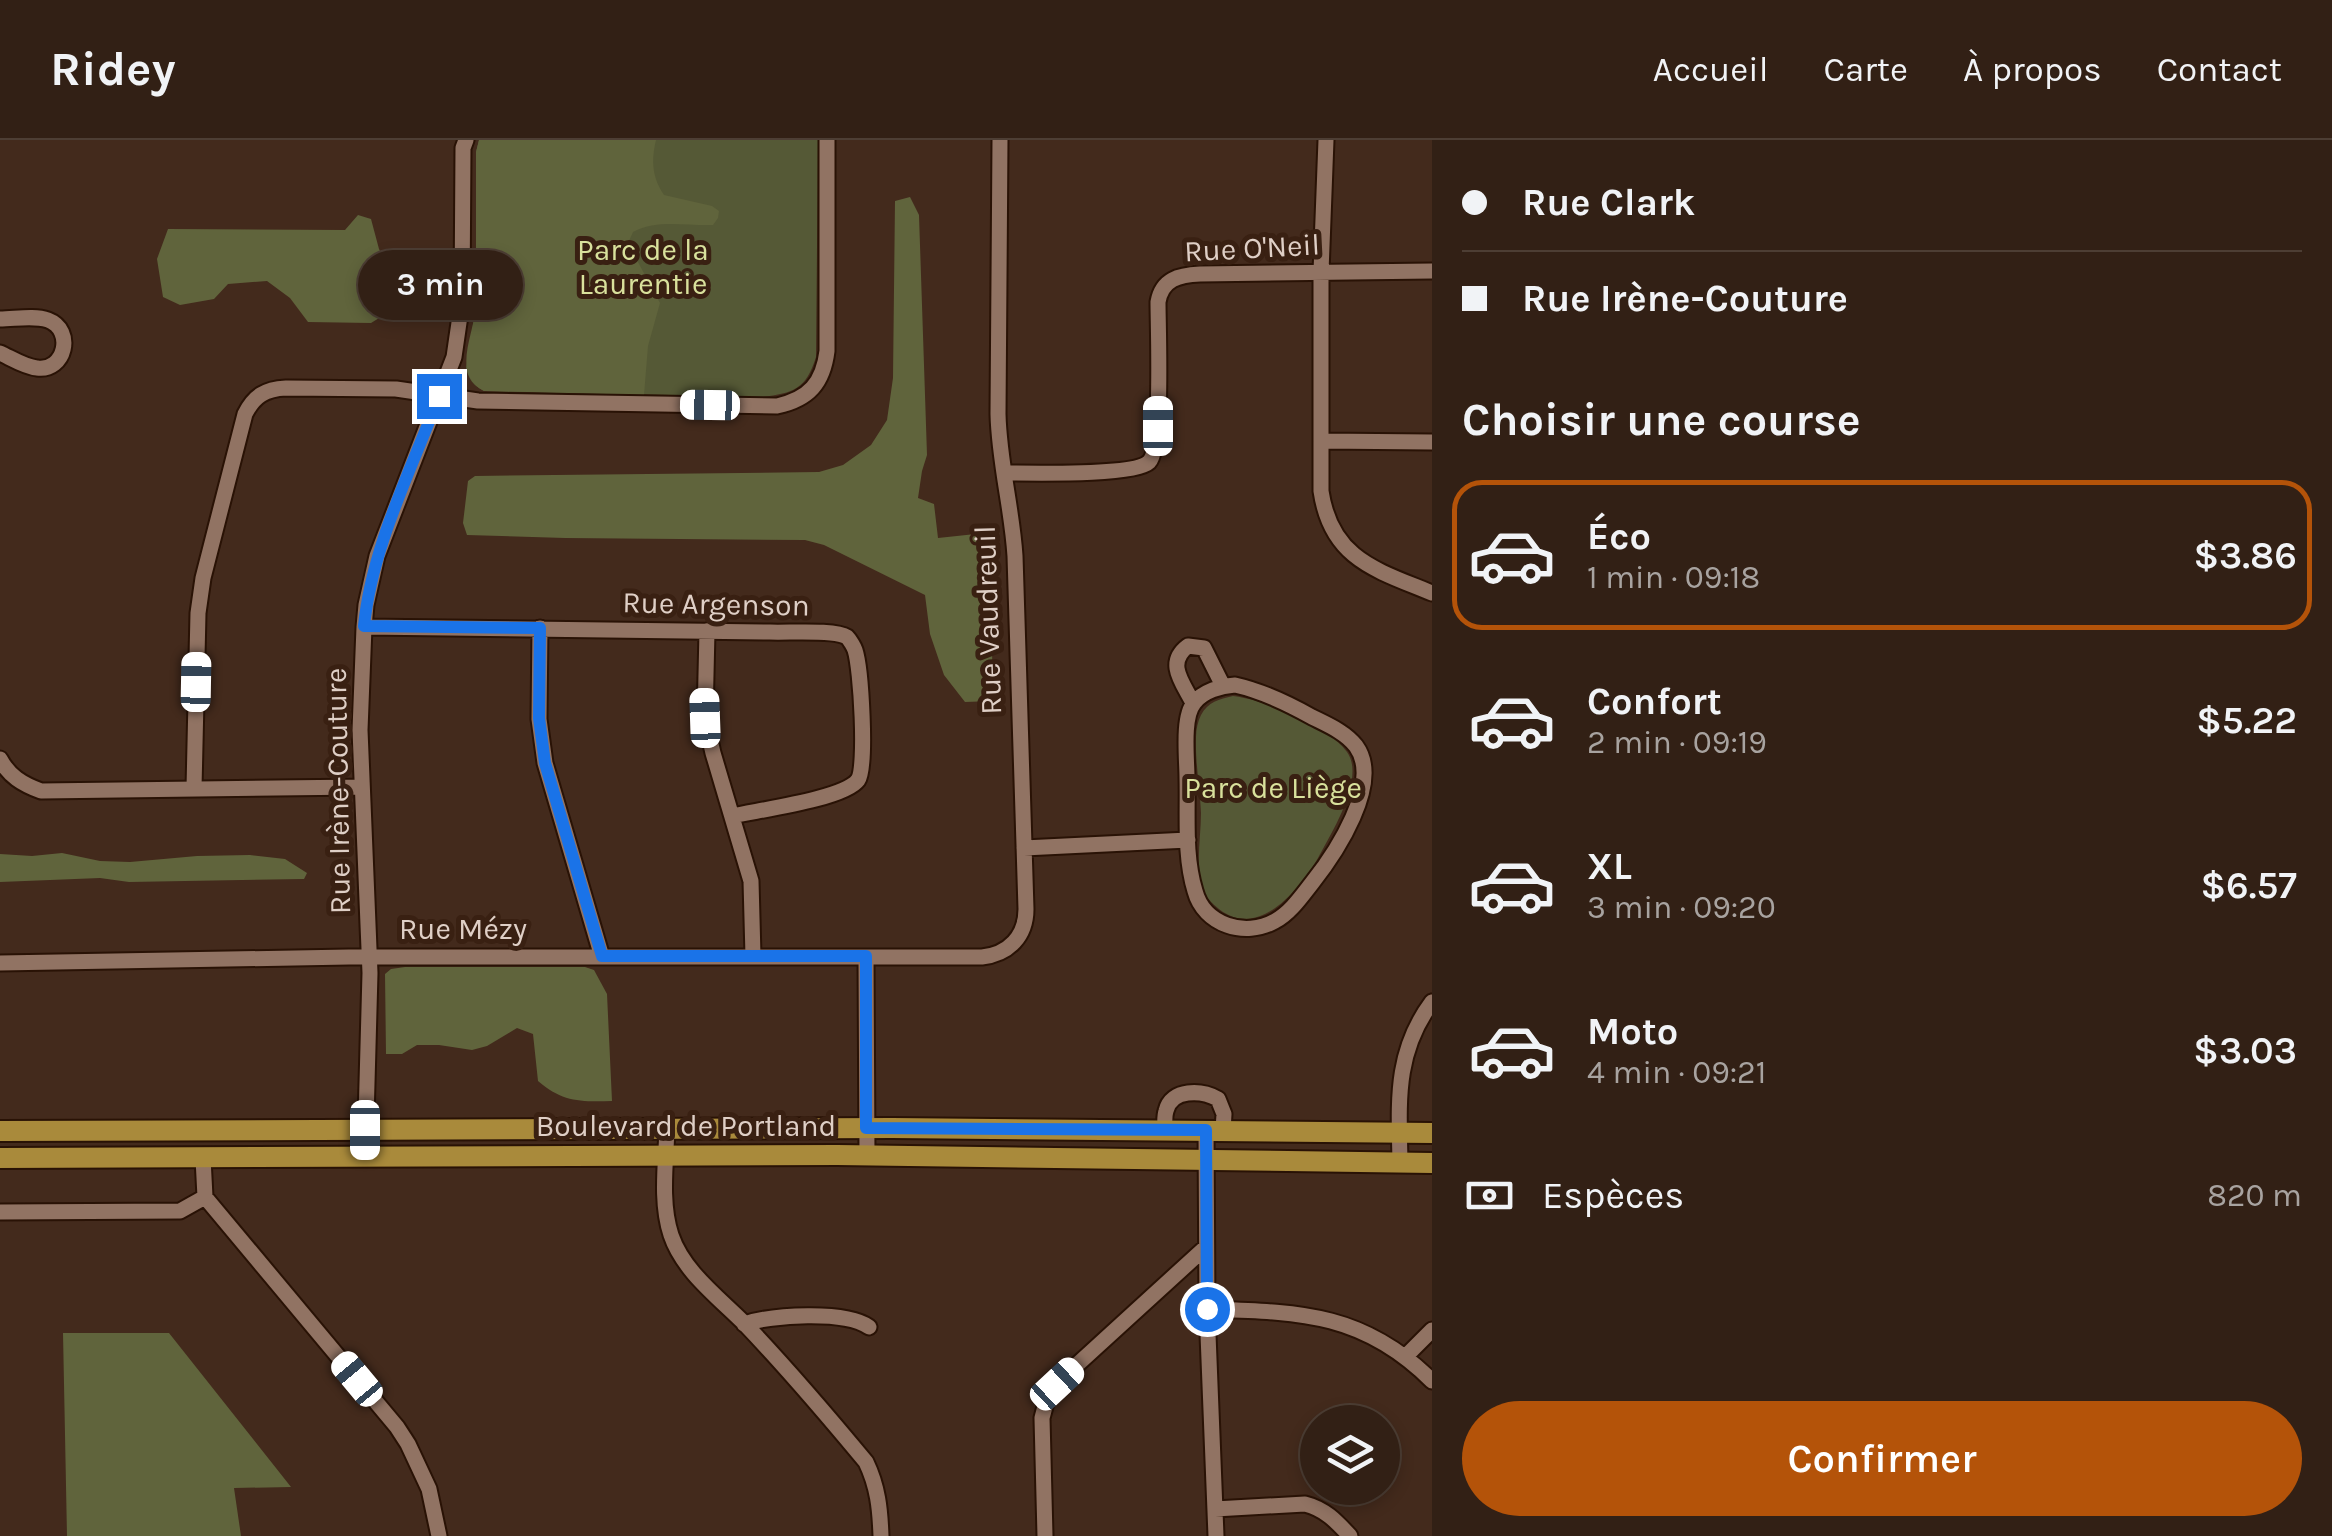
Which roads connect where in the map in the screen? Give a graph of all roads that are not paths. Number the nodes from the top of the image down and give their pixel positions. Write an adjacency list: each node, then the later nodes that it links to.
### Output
1 (466, 140): 9 (street, Rue Irène-Couture)
2 (827, 140): 9 (street)
3 (1000, 140): 12 (street, Rue Vaudreuil)
4 (1326, 140): 6 (street)
5 (1432, 271): 6 (street, Rue O'Neil)
6 (1321, 272): 10 (street); 12 (street, Rue O'Neil)
7 (0, 319): 8 (street)
8 (0, 353)
9 (439, 396): 14 (street, Rue Irène-Couture); 21 (street)
10 (1321, 442): 11 (street); 13 (street)
11 (1432, 442)
12 (1004, 473): 24 (street, Rue Vaudreuil)
13 (1432, 593)
14 (364, 626): 15 (street, Rue Argenson); 20 (street, Rue Irène-Couture)
15 (540, 628): 16 (street, Rue Argenson); 26 (street)
16 (707, 631): 22 (street); 22 (street, Rue Argenson)
17 (1223, 686): 18 (street); 18 (street); 23 (street)
18 (1194, 703): 23 (street)
19 (0, 759): 21 (street)
20 (362, 787): 21 (street); 25 (street, Rue Irène-Couture)
21 (194, 788)
22 (732, 816): 27 (street)
23 (1188, 840): 24 (street)
24 (1024, 848): 28 (street, Rue Vaudreuil)
25 (369, 956): 26 (street, Rue Mézy); 29 (street, Rue Mézy); 34 (street, Rue Irène-Couture)
26 (602, 956): 27 (street, Rue Mézy)
27 (753, 956): 28 (street, Rue Mézy)
28 (866, 956): 32 (street)
29 (0, 962)
30 (1432, 1002): 37 (street)
31 (667, 1128): 32 (main road, Boulevard de Portland); 34 (main road, Boulevard de Portland); 40 (street)
32 (866, 1128): 33 (main road, Boulevard de Portland); 41 (street)
33 (1165, 1129): 35 (main road, Boulevard de Portland); 35 (street)
34 (365, 1130): 36 (main road, Boulevard de Portland); 39 (street, Rue Irène-Couture)
35 (1215, 1130): 37 (main road, Boulevard de Portland); 44 (street)
36 (0, 1131)
37 (1400, 1133): 38 (main road, Boulevard de Portland); 45 (street)
38 (1432, 1133)
39 (365, 1156): 40 (main road, Boulevard de Portland); 43 (main road, Boulevard de Portland)
40 (666, 1156): 41 (main road, Boulevard de Portland); 51 (street)
41 (866, 1156): 44 (main road, Boulevard de Portland)
42 (0, 1158): 43 (main road, Boulevard de Portland)
43 (204, 1158): 47 (street)
44 (1206, 1160): 45 (main road, Boulevard de Portland); 49 (street)
45 (1400, 1163): 46 (main road, Boulevard de Portland)
46 (1432, 1163)
47 (206, 1196): 48 (street); 57 (street)
48 (0, 1212)
49 (1206, 1247): 50 (street); 59 (street)
50 (1207, 1309): 54 (street); 56 (street)
51 (744, 1324): 52 (street); 58 (street)
52 (869, 1327)
53 (1432, 1330): 54 (street)
54 (1404, 1357): 55 (street)
55 (1432, 1382)
56 (1214, 1508): 60 (street); 61 (street)
57 (440, 1536)
58 (881, 1536)
59 (1045, 1536)
60 (1216, 1536)
61 (1350, 1536)

